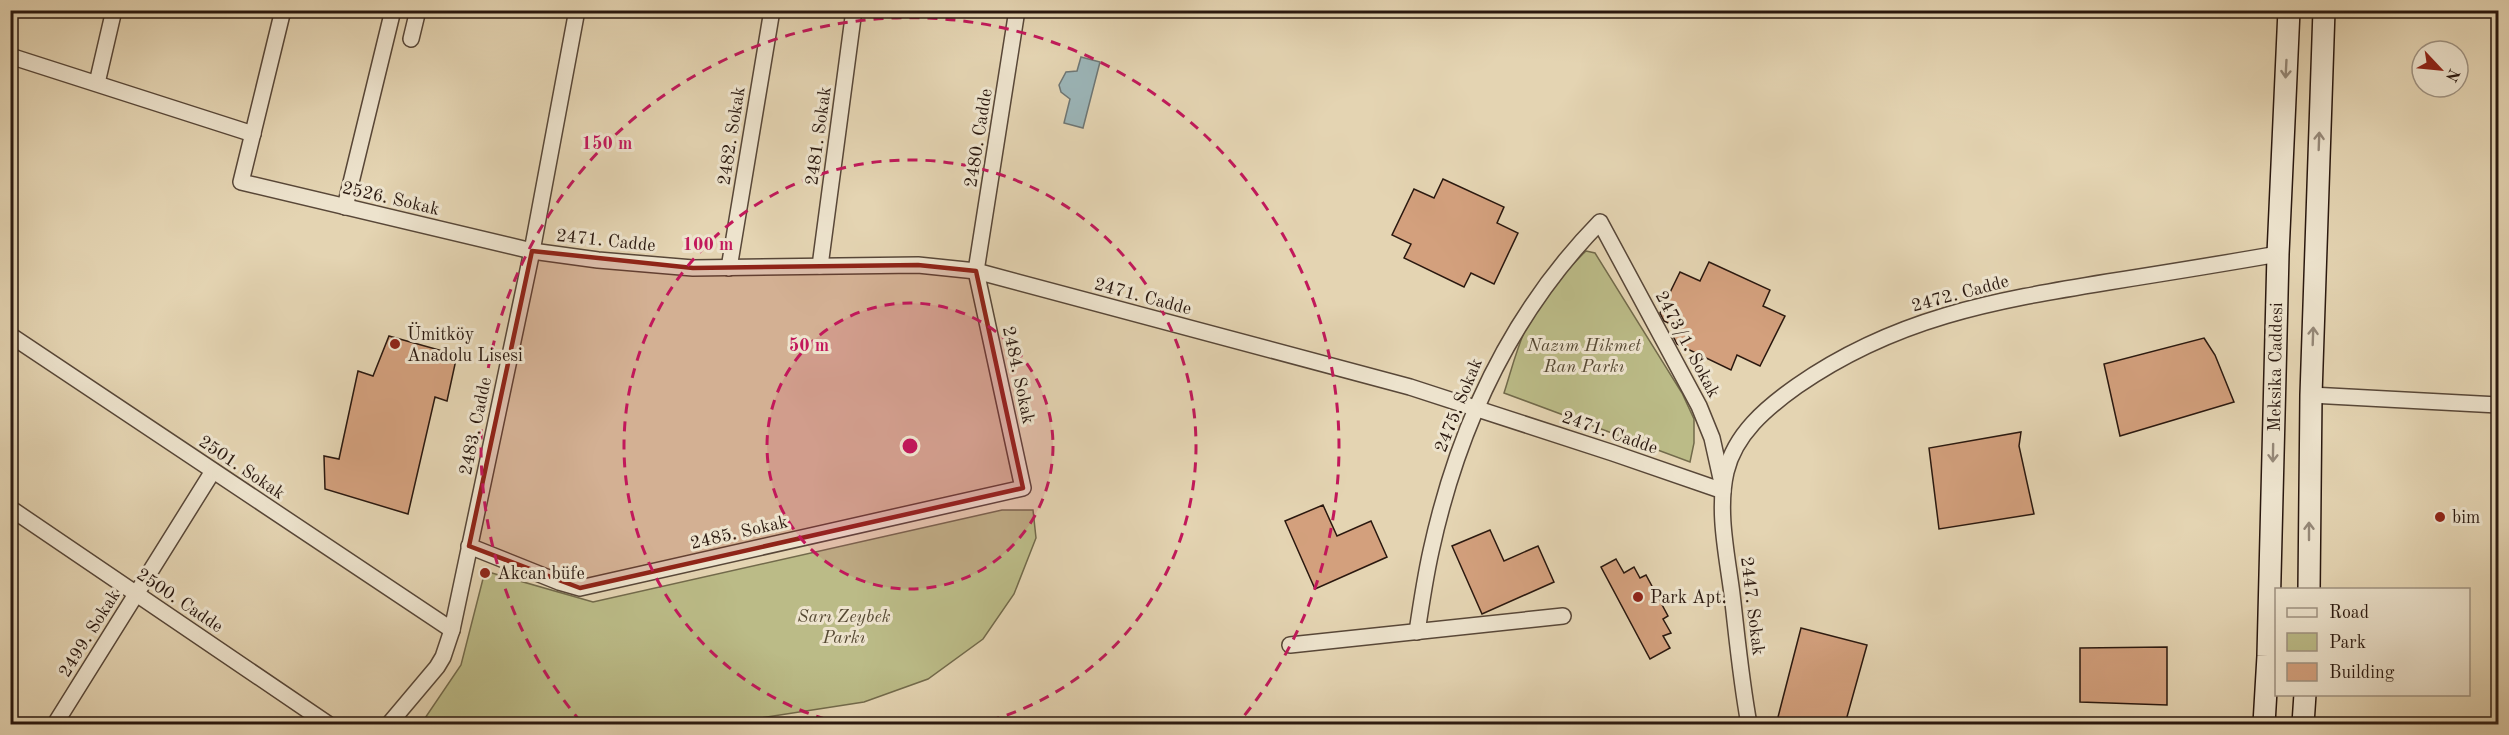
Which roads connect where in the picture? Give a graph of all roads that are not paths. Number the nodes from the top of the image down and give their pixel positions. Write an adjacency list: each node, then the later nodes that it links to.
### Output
1 (114, 10): 13 (street)
2 (283, 10): 14 (street)
3 (393, 10): 15 (street)
4 (418, 10): 11 (street)
5 (577, 10): 17 (street, 2483. Cadde)
6 (772, 10): 20 (street, 2482. Sokak)
7 (854, 10): 19 (street, 2481. Sokak)
8 (1017, 10): 21 (street, 2480. Cadde)
9 (2289, 10): 18 (main road, Meksika Caddesi, one-way to 18)
10 (2324, 10): 23 (main road, Meksika Caddesi, one-way to 10)
11 (411, 39)
12 (10, 56): 13 (street)
13 (97, 83): 14 (street)
14 (253, 134): 15 (street, 2526. Sokak)
15 (345, 207): 17 (street, 2526. Sokak)
16 (1600, 222): 25 (street, 2475. Sokak); 28 (street, 2473/1. Sokak)
17 (532, 251): 20 (street, 2471. Cadde); 30 (street, 2483. Cadde)
18 (2278, 254): 28 (street, 2472. Cadde); 42 (main road, Meksika Caddesi, one-way to 42)
19 (820, 266): 20 (street, 2471. Cadde); 21 (street, 2471. Cadde)
20 (729, 268)
21 (976, 271): 25 (street, 2471. Cadde); 27 (street, 2484. Sokak)
22 (10, 335): 26 (street, 2501. Sokak)
23 (2311, 395): 24 (street); 31 (main road, Meksika Caddesi, one-way to 23)
24 (2499, 405)
25 (1476, 408): 28 (street, 2471. Cadde); 35 (street, 2475. Sokak)
26 (213, 471): 32 (street, 2499. Sokak); 34 (street, 2501. Sokak)
27 (1023, 488): 30 (street, 2485. Sokak)
28 (1724, 491): 41 (street, 2447. Sokak)
29 (10, 508): 32 (street, 2500. Cadde)
30 (469, 546): 34 (street, 2483. Cadde)
31 (2309, 588)
32 (136, 594): 38 (street, 2499. Sokak); 39 (street, 2500. Cadde)
33 (1563, 616): 35 (street)
34 (452, 630): 40 (street, 2483. Cadde)
35 (1417, 632): 36 (street)
36 (1290, 645)
37 (2305, 696): 43 (main road)
38 (56, 724)
39 (328, 724)
40 (389, 724)
41 (1749, 724)
42 (2264, 724)
43 (2303, 724)

